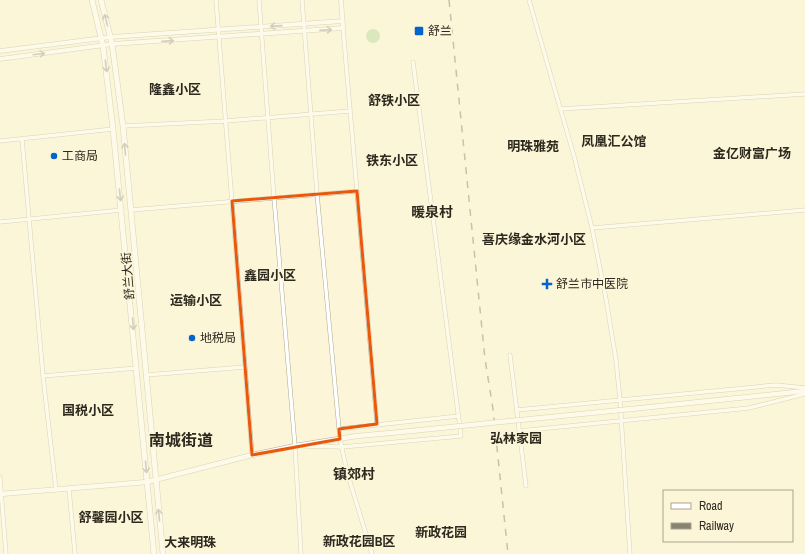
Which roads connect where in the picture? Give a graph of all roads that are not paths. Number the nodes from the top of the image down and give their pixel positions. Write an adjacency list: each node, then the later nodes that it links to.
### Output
1 (92, 0): 17 (main road, 舒兰大街)
2 (101, 0): 16 (main road, 舒兰大街, one-way to 2)
3 (216, 0): 12 (street)
4 (258, 0): 10 (street)
5 (302, 0): 9 (street)
6 (341, 0): 8 (street)
7 (529, 0): 24 (street)
8 (343, 21): 9 (street); 11 (street)
9 (304, 24): 10 (street, one-way to 10); 13 (street)
10 (261, 27): 12 (street); 14 (street)
11 (343, 28): 13 (street, one-way to 11); 25 (street)
12 (220, 30): 15 (street); 16 (street)
13 (304, 31): 14 (street); 26 (street)
14 (261, 34): 15 (street); 27 (street)
15 (220, 37): 18 (street, one-way to 15); 28 (street)
16 (111, 38): 17 (street); 18 (main road, 舒兰大街)
17 (102, 39): 19 (main road, 舒兰大街); 20 (street)
18 (112, 44): 19 (street); 29 (main road, 舒兰大街)
19 (103, 46): 21 (street, one-way to 19); 30 (main road, 舒兰大街, one-way to 30)
20 (0, 50)
21 (0, 59)
22 (413, 62): 52 (street)
23 (805, 94): 24 (street)
24 (560, 109): 42 (street)
25 (350, 111): 26 (street); 33 (street)
26 (311, 114): 27 (street); 34 (street)
27 (268, 118): 28 (street); 35 (street)
28 (226, 121): 29 (street); 36 (street)
29 (123, 126): 38 (main road, 舒兰大街, one-way to 29)
30 (113, 129): 31 (street); 37 (main road, 舒兰大街, one-way to 37)
31 (22, 139): 32 (street); 40 (street)
32 (0, 141)
33 (357, 191): 34 (street); 54 (street)
34 (317, 194): 35 (street); 55 (street)
35 (274, 198): 36 (street); 58 (street)
36 (232, 201): 38 (street); 44 (street)
37 (122, 210): 40 (street); 45 (main road, 舒兰大街, one-way to 45)
38 (131, 210): 46 (main road, 舒兰大街)
39 (805, 210): 42 (street)
40 (29, 220): 41 (street); 47 (street)
41 (0, 222)
42 (592, 228): 50 (street)
43 (510, 355): 51 (street)
44 (245, 367): 46 (street); 60 (street)
45 (137, 368): 47 (street); 63 (main road, 舒兰大街, one-way to 63)
46 (146, 375): 62 (main road, 舒兰大街)
47 (43, 376): 66 (street)
48 (805, 388): 50 (street)
49 (805, 392): 53 (street); 57 (main road, bridge)
50 (620, 400): 51 (street); 53 (street)
51 (517, 410): 56 (street)
52 (459, 416): 54 (street); 59 (street)
53 (622, 420): 56 (street); 74 (street)
54 (377, 424): 55 (street)
55 (339, 429): 57 (street)
56 (519, 431): 64 (street)
57 (340, 439): 58 (main road); 59 (street)
58 (295, 446): 59 (street); 60 (main road); 72 (street)
59 (342, 447): 73 (street)
60 (252, 455): 62 (main road)
61 (0, 477): 67 (street)
62 (156, 480): 63 (main road); 71 (main road, 舒兰大街, one-way to 62)
63 (147, 482): 65 (main road); 70 (main road, 舒兰大街)
64 (526, 486)
65 (69, 488): 66 (main road); 69 (street)
66 (56, 490): 67 (main road)
67 (1, 494): 68 (street)
68 (6, 554)
69 (75, 554)
70 (154, 554)
71 (163, 554)
72 (301, 554)
73 (372, 554)
74 (630, 554)

